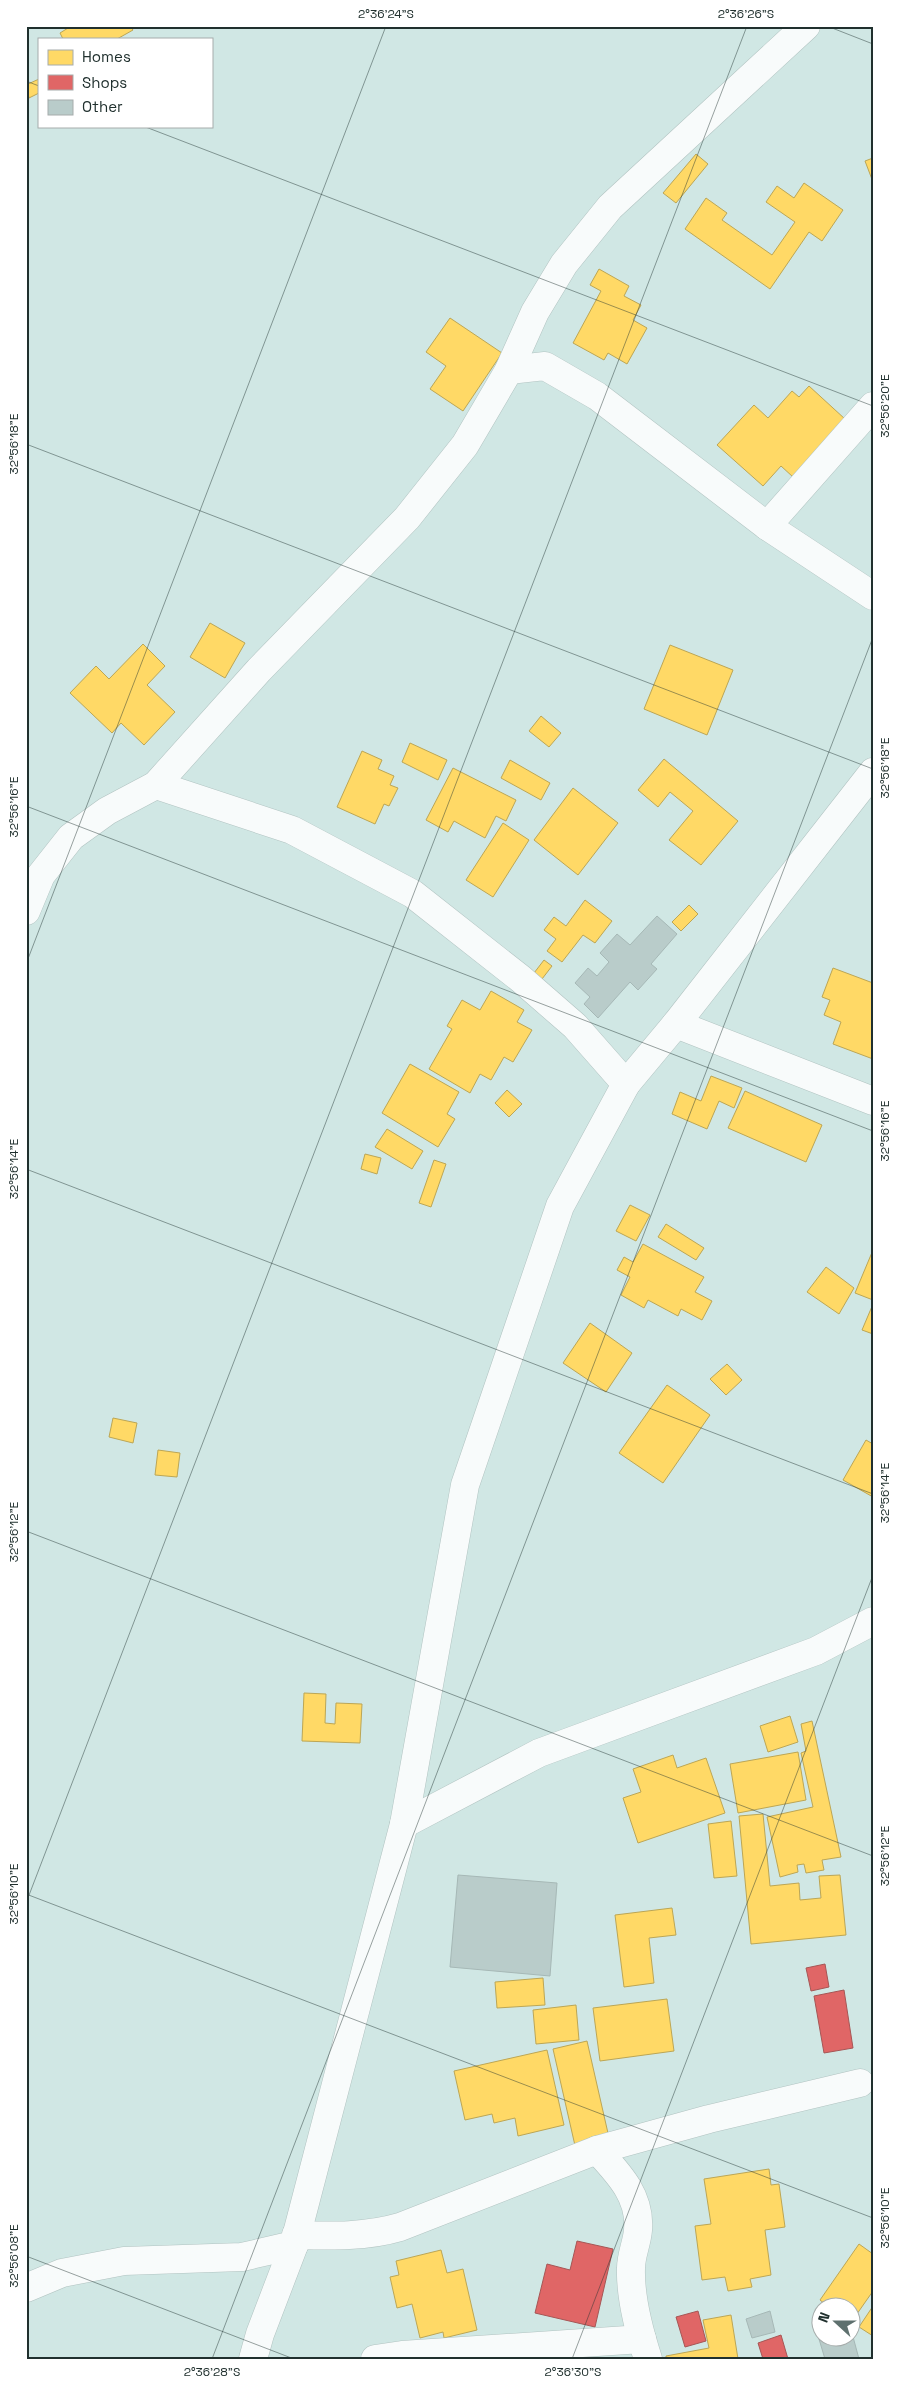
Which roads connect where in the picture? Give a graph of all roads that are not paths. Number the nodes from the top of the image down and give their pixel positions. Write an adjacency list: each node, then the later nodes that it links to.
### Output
1 (806, 26): 2 (street)
2 (510, 370): 4 (street); 7 (street)
3 (873, 406): 4 (street)
4 (767, 526): 5 (street)
5 (873, 596)
6 (873, 772): 9 (street)
7 (156, 785): 8 (street); 10 (street)
8 (26, 911)
9 (676, 1024): 10 (street); 11 (street)
10 (626, 1084): 13 (street)
11 (873, 1101)
12 (873, 1621): 13 (street)
13 (404, 1824): 16 (street)
14 (860, 2083): 15 (street)
15 (598, 2150): 16 (street); 18 (street)
16 (295, 2240): 17 (street); 19 (street)
17 (26, 2288)
18 (645, 2349): 20 (street)
19 (253, 2359)
20 (375, 2359)

